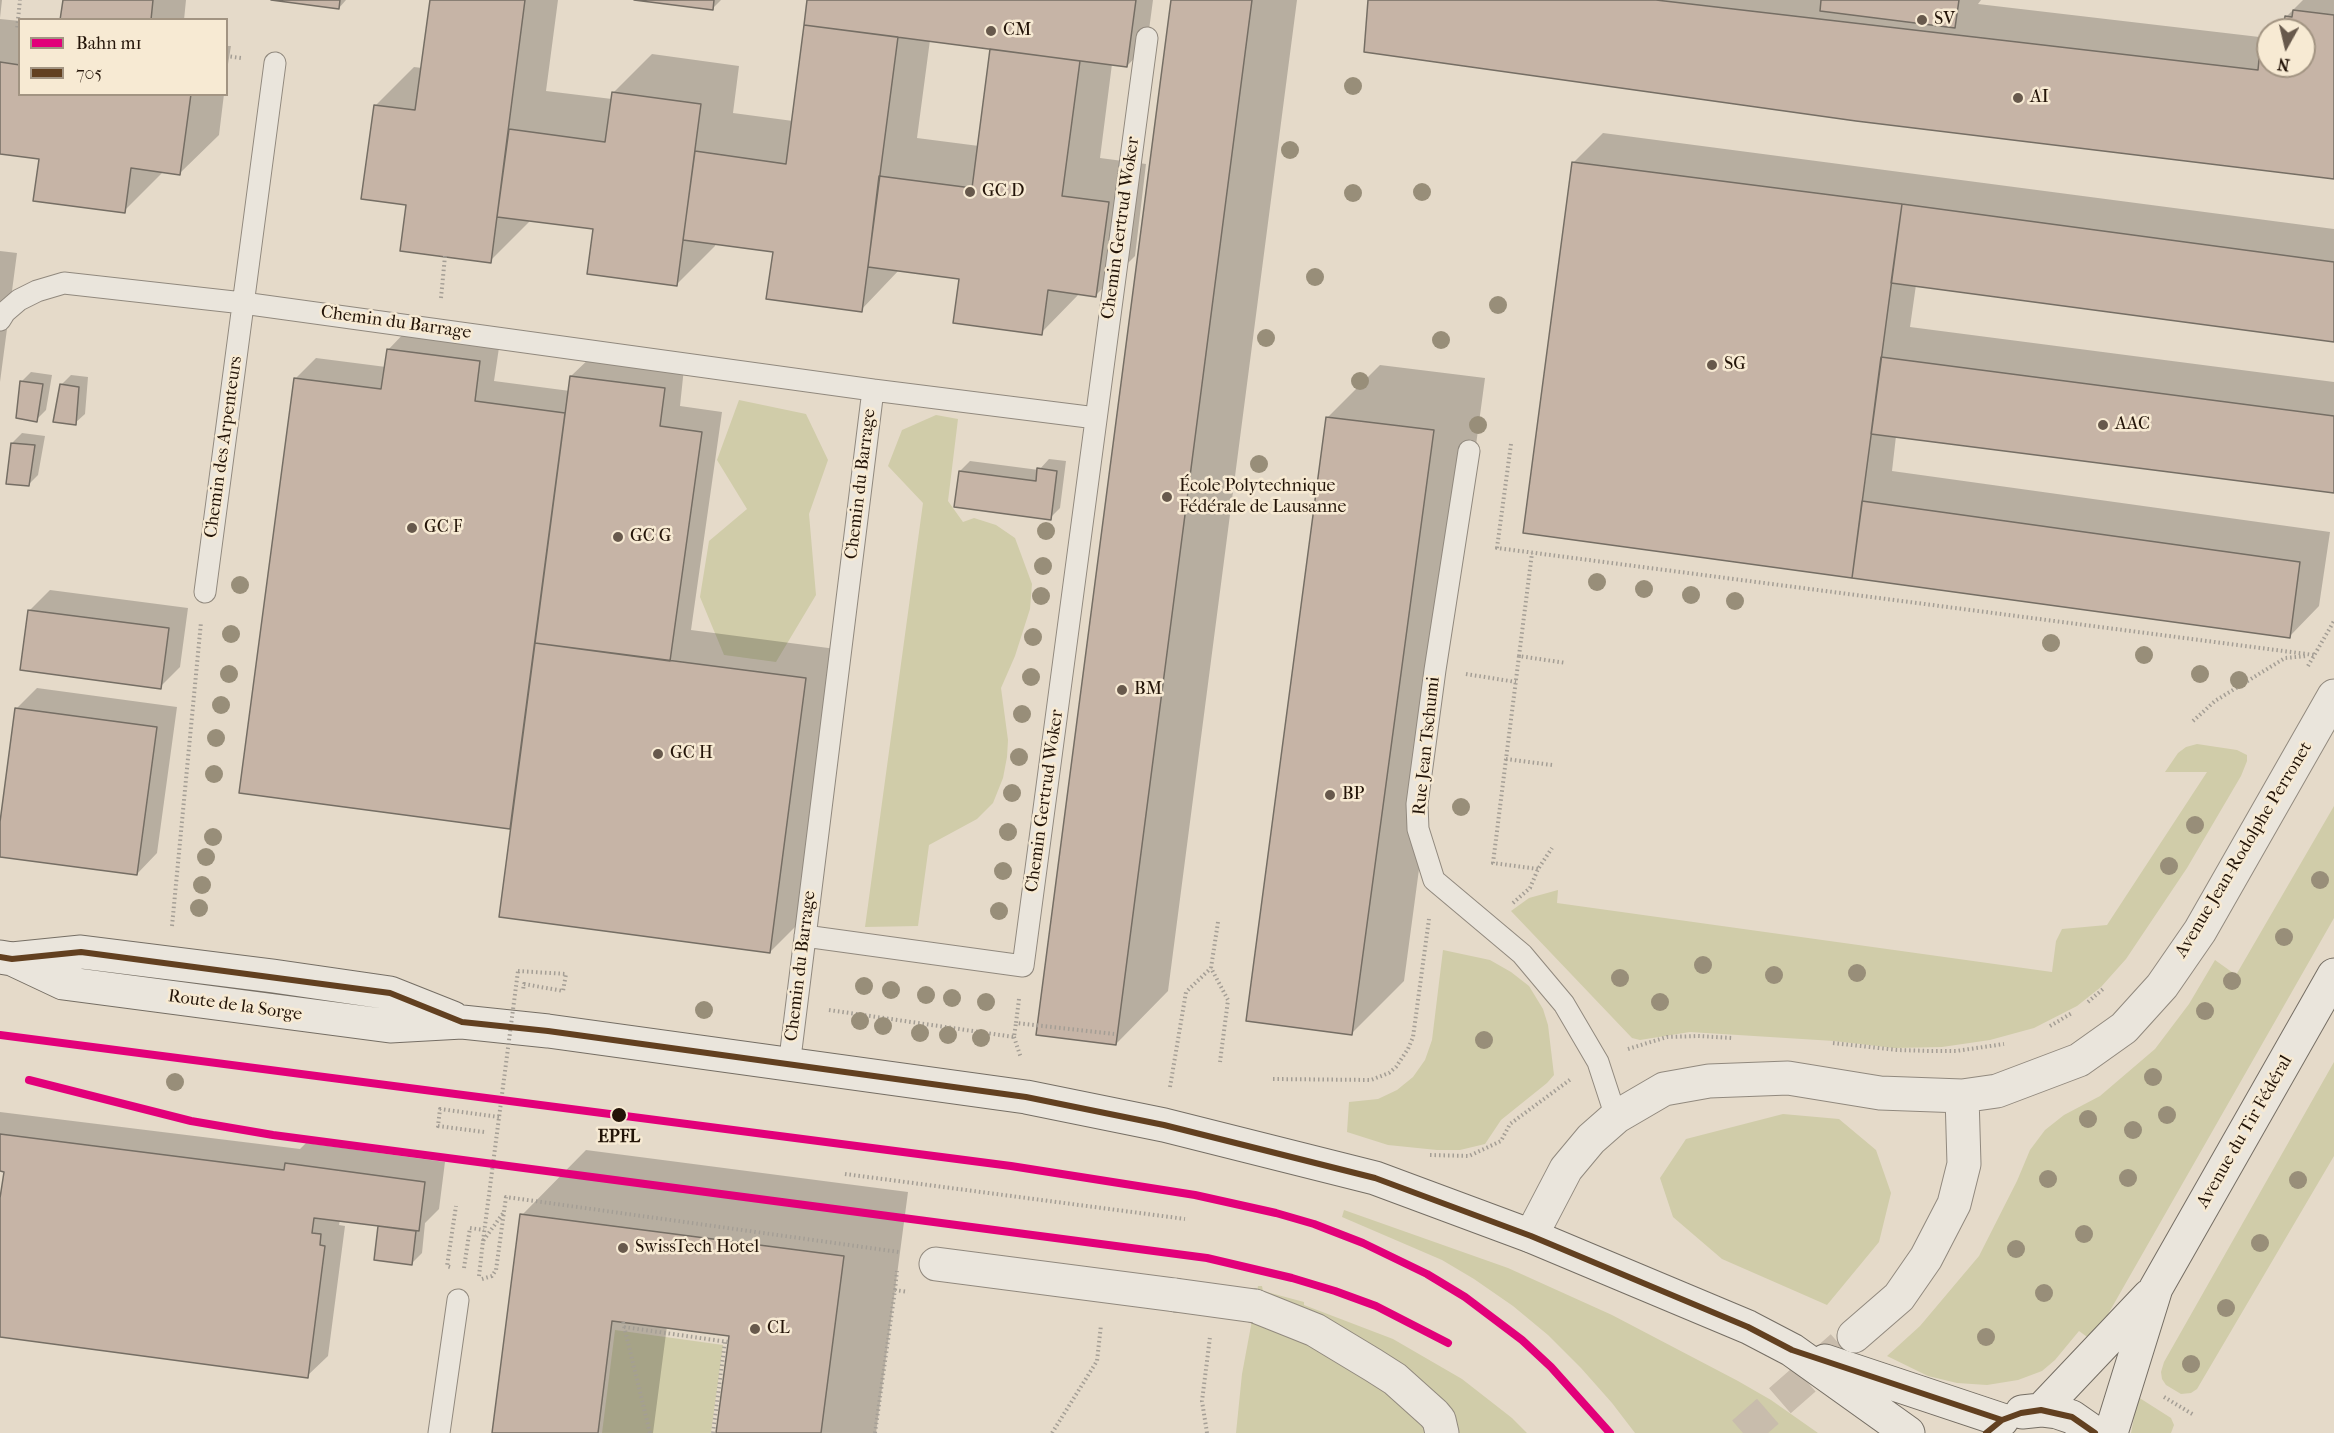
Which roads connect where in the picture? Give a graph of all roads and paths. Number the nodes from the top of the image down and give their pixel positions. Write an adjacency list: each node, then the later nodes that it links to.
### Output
1 (20, 0): 2 (path)
2 (18, 18)
3 (1147, 38): 10 (lane, Chemin Gertrud Woker)
4 (275, 63): 6 (lane, Chemin des Arpenteurs)
5 (445, 256): 8 (path)
6 (243, 303): 7 (lane); 8 (lane, Chemin du Barrage); 14 (lane, Chemin des Arpenteurs)
7 (0, 320)
8 (438, 329): 9 (lane, Chemin du Barrage)
9 (873, 390): 10 (lane); 29 (lane, Chemin du Barrage)
10 (1096, 418): 29 (lane, Chemin Gertrud Woker)
11 (1511, 444): 13 (path)
12 (1469, 451): 17 (lane, Rue Jean Tschumi)
13 (1532, 553): 15 (path); 20 (path)
14 (204, 592): 28 (path)
15 (1519, 656): 16 (path); 18 (path)
16 (1566, 663)
17 (1435, 670): 18 (path); 25 (lane, Rue Jean Tschumi)
18 (1516, 682): 21 (path)
19 (2334, 696): 51 (street, Avenue Jean-Rodolphe Perronet)
20 (2193, 721)
21 (1506, 759): 22 (path); 24 (path)
22 (1552, 765)
23 (1552, 848): 24 (path)
24 (1538, 869): 27 (path)
25 (1434, 880): 27 (lane); 50 (path)
26 (1218, 922): 31 (path)
27 (1487, 925): 47 (lane)
28 (171, 927)
29 (805, 936): 36 (lane, Chemin du Barrage)
30 (6, 958): 48 (street, Route de la Sorge)
31 (1211, 968): 46 (path); 54 (path)
32 (2334, 975): 65 (street, Avenue du Tir Fédéral)
33 (524, 984): 52 (path, bridge)
34 (2105, 987): 37 (path)
35 (1018, 1003): 39 (path)
36 (796, 1005): 42 (path); 48 (lane, Chemin du Barrage)
37 (2082, 1006)
38 (2075, 1011): 40 (path)
39 (1016, 1023): 41 (path); 42 (path)
40 (2040, 1031)
41 (1114, 1034)
42 (1014, 1037): 49 (path)
43 (1740, 1039): 47 (path)
44 (2009, 1042): 45 (path)
45 (1832, 1043)
46 (1220, 1062)
47 (1598, 1062): 53 (lane); 56 (path)
48 (789, 1066): 54 (street, Route de la Sorge)
49 (1024, 1069)
50 (1273, 1080)
51 (1962, 1096): 53 (street, Avenue Jean-Rodolphe Perronet); 71 (street)
52 (499, 1117): 55 (path); 61 (path, bridge)
53 (1616, 1117): 62 (street, Avenue Jean-Rodolphe Perronet)
54 (1164, 1125): 62 (street, Route de la Sorge)
55 (484, 1132)
56 (1426, 1155)
57 (845, 1174): 60 (path)
58 (456, 1206): 61 (path)
59 (504, 1212): 63 (path); 63 (path); 66 (path)
60 (1185, 1219)
61 (484, 1230): 63 (path, bridge)
62 (1531, 1236): 72 (street, Route de la Sorge)
63 (483, 1241)
64 (936, 1264): 83 (street, bridge)
65 (2156, 1288): 74 (street, Avenue du Tir Fédéral); 86 (street, Avenue du Tir Fédéral)
66 (895, 1290): 67 (path); 80 (path)
67 (913, 1293)
68 (458, 1300): 77 (lane)
69 (1102, 1318): 81 (path)
70 (1211, 1332): 82 (path)
71 (1854, 1336)
72 (1792, 1350): 76 (street, Route de la Sorge); 84 (street, Route de la Sorge)
73 (2157, 1393): 75 (path)
74 (2041, 1410): 76 (street); 85 (street)
75 (2194, 1415)
76 (1994, 1426)
77 (439, 1433)
78 (650, 1433): 79 (path)
79 (713, 1433)
80 (875, 1433)
81 (1052, 1433)
82 (1207, 1433)
83 (1442, 1433)
84 (1908, 1433)
85 (2095, 1433)
86 (2110, 1433)

